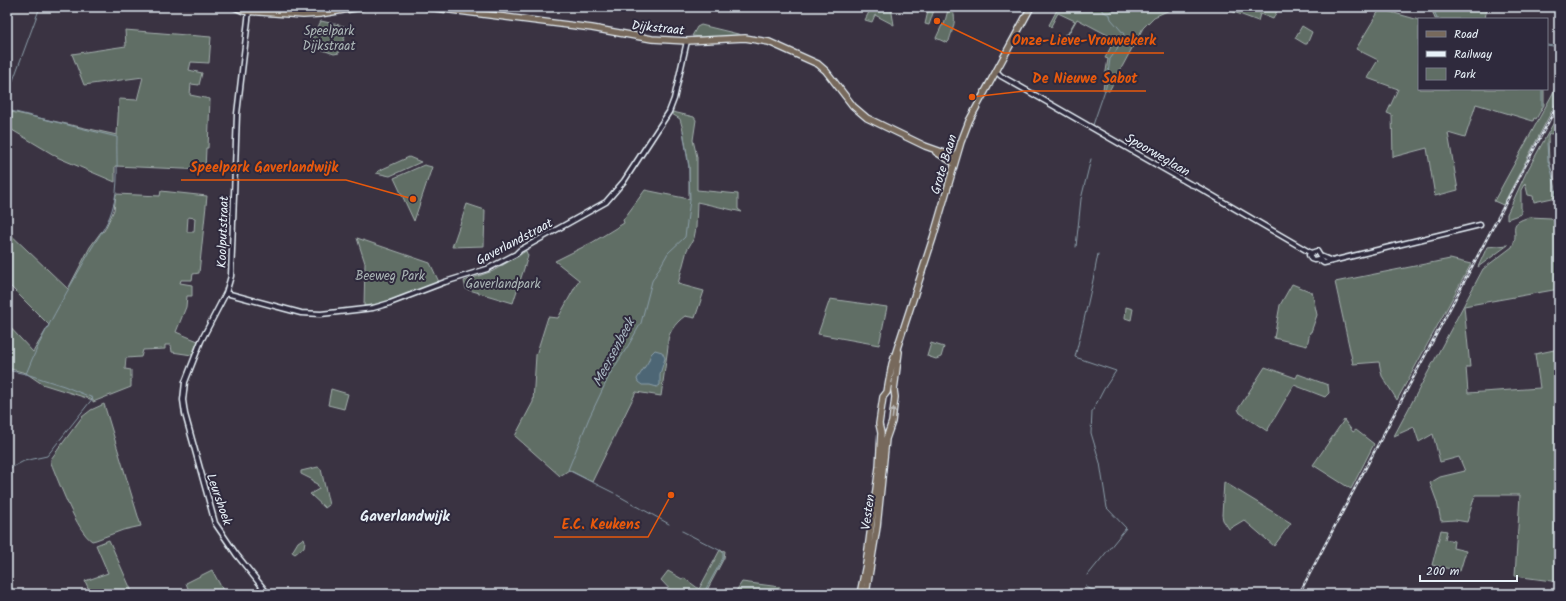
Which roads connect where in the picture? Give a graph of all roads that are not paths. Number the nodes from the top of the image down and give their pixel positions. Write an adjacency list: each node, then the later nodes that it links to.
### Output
1 (235, 7): 5 (main road)
2 (362, 7): 5 (main road)
3 (427, 7): 6 (main road, Dijkstraat)
4 (1031, 7): 7 (main road, Grote Baan)
5 (249, 11): 13 (street, Koolputstraat)
6 (687, 41): 8 (main road, Dijkstraat); 13 (street, Gaverlandstraat)
7 (996, 71): 8 (main road, Grote Baan); 10 (street, Spoorweglaan)
8 (955, 160): 14 (main road, Grote Baan)
9 (1480, 224): 12 (street)
10 (1310, 252): 11 (street, Spoorweglaan); 11 (street, Spoorweglaan)
11 (1318, 257): 12 (street, Spoorweglaan); 12 (street)
12 (1332, 261)
13 (226, 293): 18 (street, Koolputstraat)
14 (901, 338): 15 (main road, Vesten)
15 (895, 362): 16 (main road, Vesten); 17 (main road, Vesten)
16 (887, 392): 17 (main road); 19 (main road, Vesten)
17 (894, 394): 20 (main road, Vesten, one-way to 17)
18 (183, 396): 21 (street, Leurshoek)
19 (881, 432): 20 (main road); 22 (main road, Vesten)
20 (888, 432): 23 (main road, Vesten)
21 (268, 594)
22 (860, 594)
23 (866, 594)

